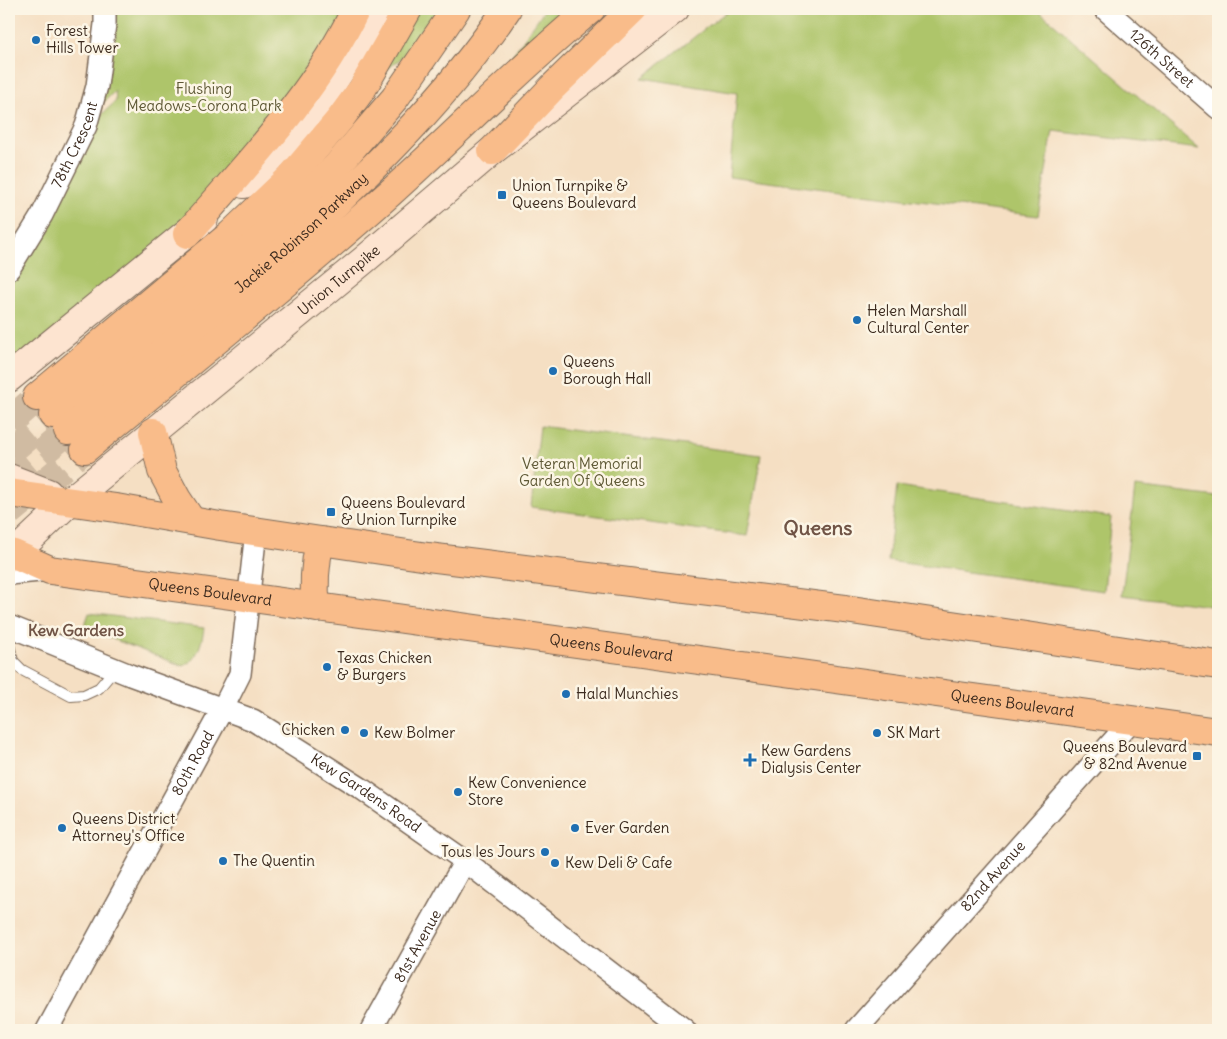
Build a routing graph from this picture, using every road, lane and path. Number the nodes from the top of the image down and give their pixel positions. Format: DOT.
graph roads {
  1 [pos="105,9"];
  2 [pos="356,9"];
  3 [pos="376,9"];
  4 [pos="408,9"];
  5 [pos="456,9"];
  6 [pos="507,9"];
  7 [pos="516,9"];
  8 [pos="591,9"];
  9 [pos="633,9"];
  10 [pos="675,9"];
  11 [pos="1105,9"];
  12 [pos="482,45"];
  13 [pos="1218,108"];
  14 [pos="492,151"];
  15 [pos="187,234"];
  16 [pos="9,269"];
  17 [pos="9,378"];
  18 [pos="61,423"];
  19 [pos="153,432"];
  20 [pos="9,478"];
  21 [pos="9,494"];
  22 [pos="70,501"];
  23 [pos="192,520"];
  24 [pos="256,531"];
  25 [pos="320,541"];
  26 [pos="10,559"];
  27 [pos="248,599"];
  28 [pos="316,608"];
  29 [pos="9,626"];
  30 [pos="9,645"];
  31 [pos="1218,665"];
  32 [pos="115,669"];
  33 [pos="223,708"];
  34 [pos="1131,721"];
  35 [pos="1218,732"];
  36 [pos="465,862"];
  37 [pos="47,1030"];
  38 [pos="371,1030"];
  39 [pos="685,1030"];
  40 [pos="856,1030"];
  1 -- 16 [label="street, 78th Crescent"];
  2 -- 15 [label="main road"];
  3 -- 15 [label="main road"];
  4 -- 18 [label="main road"];
  5 -- 18 [label="main road, Jackie Robinson Parkway"];
  6 -- 12 [label="main road, Jackie Robinson Parkway"];
  7 -- 12 [label="main road"];
  8 -- 18 [label="main road"];
  9 -- 14 [label="main road"];
  10 -- 14 [label="main road, Union Turnpike"];
  11 -- 13 [label="street, 126th Street"];
  12 -- 18 [label="main road, Jackie Robinson Parkway"];
  14 -- 19 [label="main road, Union Turnpike"];
  15 -- 17 [label="main road"];
  19 -- 22 [label="main road, Union Turnpike"];
  19 -- 23 [label="main road"];
  20 -- 22 [label="main road"];
  21 -- 22 [label="main road"];
  22 -- 23 [label="main road"];
  22 -- 26 [label="main road, Union Turnpike"];
  23 -- 24 [label="main road"];
  24 -- 25 [label="main road"];
  24 -- 27 [label="street, 80th Road"];
  25 -- 28 [label="main road"];
  25 -- 31 [label="main road"];
  26 -- 27 [label="main road, Queens Boulevard"];
  27 -- 28 [label="main road, Queens Boulevard"];
  27 -- 33 [label="street, 80th Road"];
  28 -- 34 [label="main road, Queens Boulevard"];
  29 -- 32 [label="street, Kew Gardens Road"];
  30 -- 32 [label="lane"];
  32 -- 33 [label="street, Kew Gardens Road"];
  33 -- 36 [label="street, Kew Gardens Road"];
  33 -- 37 [label="street, 80th Road"];
  34 -- 35 [label="main road, Queens Boulevard"];
  34 -- 40 [label="street, 82nd Avenue"];
  36 -- 38 [label="street, 81st Avenue"];
  36 -- 39 [label="street, Kew Gardens Road"];
}
